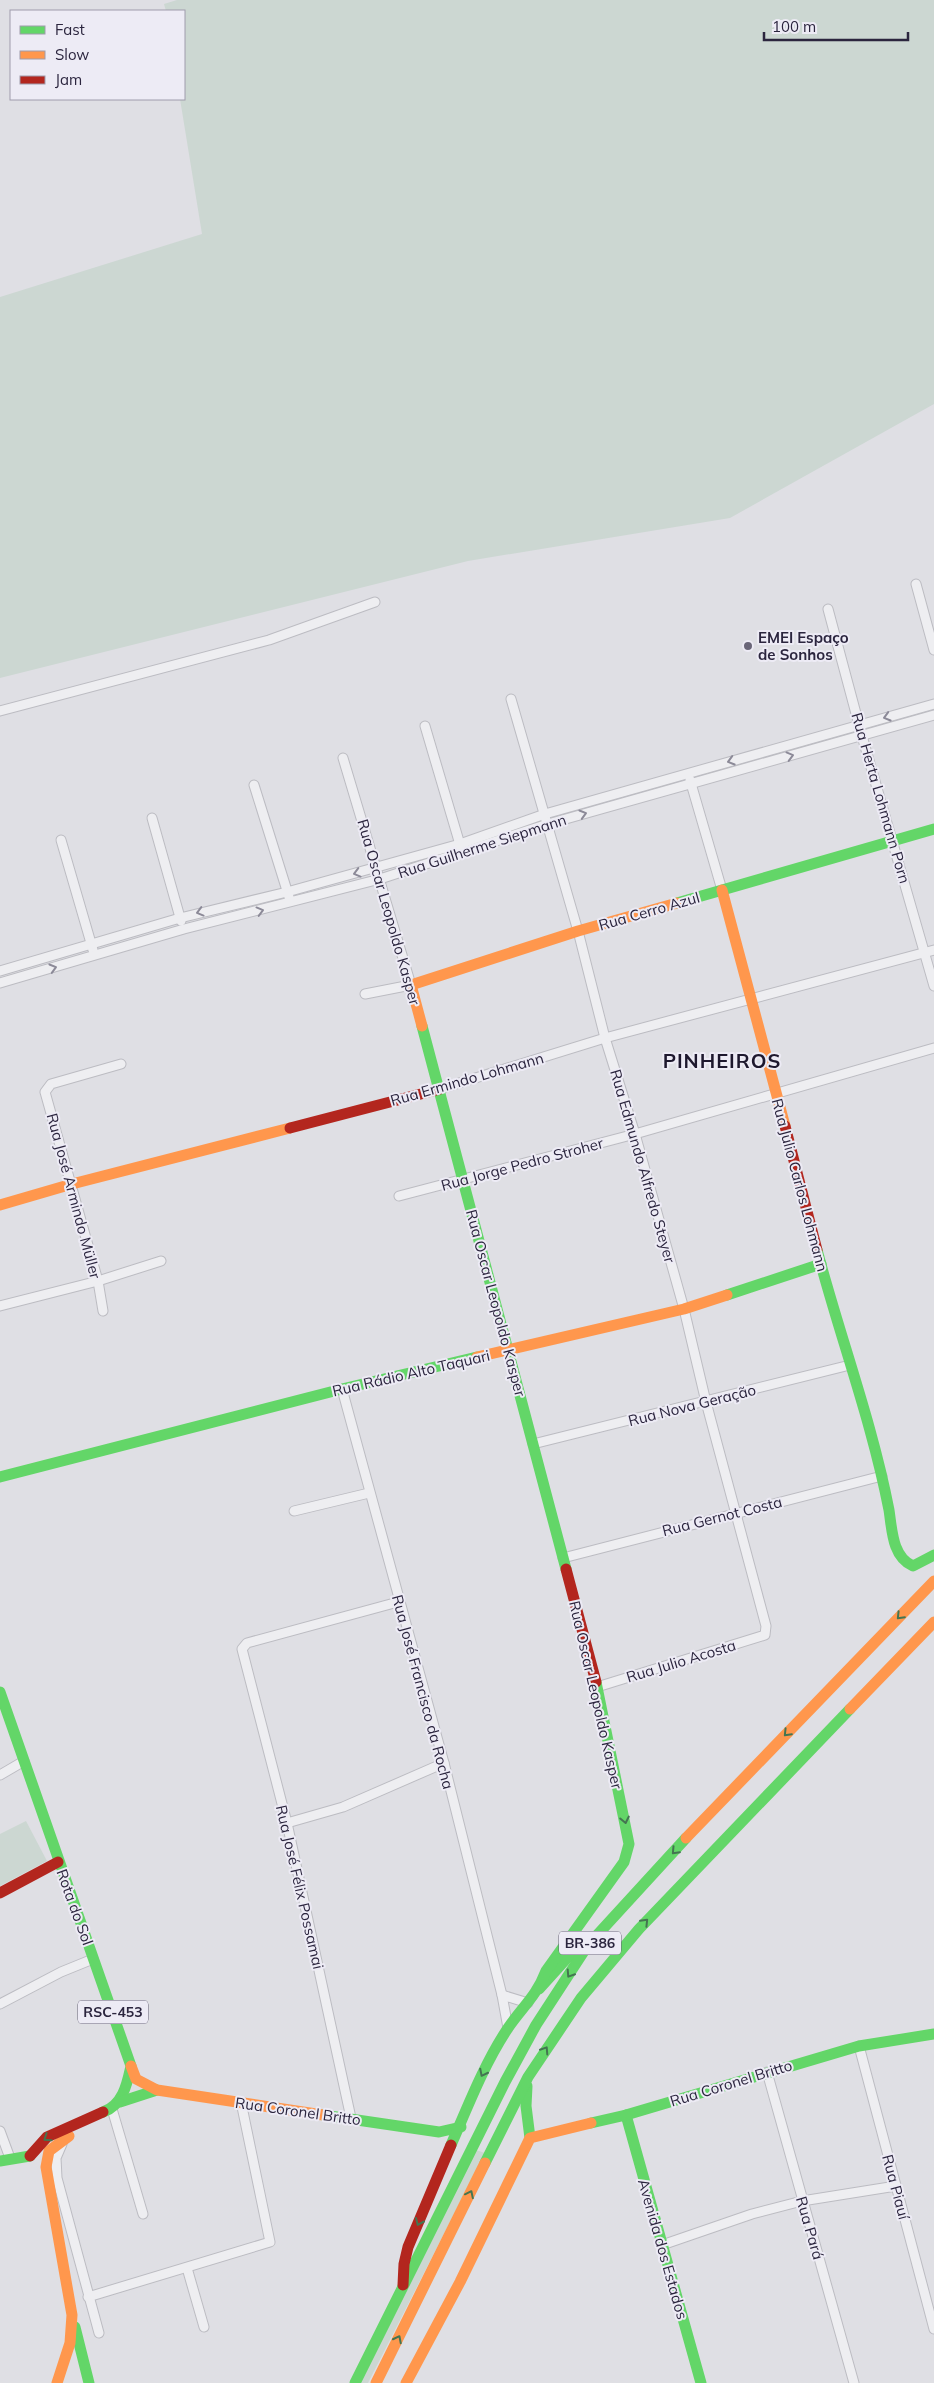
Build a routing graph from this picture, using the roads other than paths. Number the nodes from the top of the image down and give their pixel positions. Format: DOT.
graph roads {
  1 [pos="916,584"];
  2 [pos="375,602"];
  3 [pos="828,609"];
  4 [pos="934,650"];
  5 [pos="512,699"];
  6 [pos="934,704"];
  7 [pos="0,711"];
  8 [pos="934,715"];
  9 [pos="859,725"];
  10 [pos="425,726"];
  11 [pos="862,736"];
  12 [pos="343,758"];
  13 [pos="688,774"];
  14 [pos="691,783"];
  15 [pos="254,785"];
  16 [pos="545,814"];
  17 [pos="152,818"];
  18 [pos="548,824"];
  19 [pos="934,829"];
  20 [pos="61,840"];
  21 [pos="894,840"];
  22 [pos="461,848"];
  23 [pos="376,868"];
  24 [pos="380,879"];
  25 [pos="722,890"];
  26 [pos="287,892"];
  27 [pos="235,903"];
  28 [pos="291,903"];
  29 [pos="239,917"];
  30 [pos="180,918"];
  31 [pos="184,930"];
  32 [pos="578,931"];
  33 [pos="91,945"];
  34 [pos="929,951"];
  35 [pos="94,956"];
  36 [pos="1,967"];
  37 [pos="3,983"];
  38 [pos="411,985"];
  39 [pos="934,986"];
  40 [pos="365,994"];
  41 [pos="751,998"];
  42 [pos="605,1038"];
  43 [pos="934,1048"];
  44 [pos="121,1064"];
  45 [pos="440,1089"];
  46 [pos="775,1093"];
  47 [pos="636,1134"];
  48 [pos="464,1179"];
  49 [pos="72,1184"];
  50 [pos="399,1196"];
  51 [pos="0,1205"];
  52 [pos="161,1261"];
  53 [pos="821,1264"];
  54 [pos="98,1281"];
  55 [pos="0,1306"];
  56 [pos="684,1309"];
  57 [pos="102,1311"];
  58 [pos="508,1350"];
  59 [pos="850,1365"];
  60 [pos="342,1389"];
  61 [pos="706,1402"];
  62 [pos="533,1444"];
  63 [pos="882,1476"];
  64 [pos="0,1478"];
  65 [pos="369,1493"];
  66 [pos="294,1511"];
  67 [pos="736,1513"];
  68 [pos="934,1555"];
  69 [pos="563,1558"];
  70 [pos="934,1582"];
  71 [pos="398,1602"];
  72 [pos="934,1622"];
  73 [pos="765,1635"];
  74 [pos="597,1687"];
  75 [pos="0,1692"];
  76 [pos="24,1761"];
  77 [pos="444,1763"];
  78 [pos="0,1775"];
  79 [pos="287,1824"];
  80 [pos="58,1862"];
  81 [pos="0,1893"];
  82 [pos="588,1945"];
  83 [pos="93,1959"];
  84 [pos="539,1989"];
  85 [pos="502,1994"];
  86 [pos="528,2003"];
  87 [pos="0,2004"];
  88 [pos="508,2028"];
  89 [pos="934,2034"];
  90 [pos="859,2046"];
  91 [pos="131,2066"];
  92 [pos="767,2072"];
  93 [pos="528,2078"];
  94 [pos="157,2090"];
  95 [pos="241,2102"];
  96 [pos="111,2108"];
  97 [pos="626,2115"];
  98 [pos="351,2118"];
  99 [pos="460,2127"];
  100 [pos="0,2131"];
  101 [pos="439,2132"];
  102 [pos="66,2138"];
  103 [pos="530,2138"];
  104 [pos="454,2143"];
  105 [pos="49,2151"];
  106 [pos="30,2156"];
  107 [pos="5,2159"];
  108 [pos="896,2186"];
  109 [pos="802,2201"];
  110 [pos="53,2209"];
  111 [pos="144,2214"];
  112 [pos="662,2245"];
  113 [pos="59,2251"];
  114 [pos="187,2268"];
  115 [pos="403,2285"];
  116 [pos="88,2297"];
  117 [pos="72,2316"];
  118 [pos="204,2327"];
  119 [pos="934,2329"];
  120 [pos="99,2333"];
  121 [pos="57,2383"];
  122 [pos="89,2383"];
  123 [pos="355,2383"];
  124 [pos="376,2383"];
  125 [pos="406,2383"];
  126 [pos="701,2383"];
  127 [pos="854,2383"];
  1 -- 4 [label="street"];
  2 -- 7 [label="street"];
  3 -- 9 [label="street, Rua Herta Lohmann Porn"];
  5 -- 16 [label="street, Rua Edmundo Alfredo Steyer"];
  6 -- 9 [label="street, Rua Guilherme Siepmann, one-way"];
  8 -- 11 [label="street, Rua Guilherme Siepmann"];
  9 -- 11 [label="street, Rua Herta Lohmann Porn"];
  9 -- 13 [label="street, Rua Guilherme Siepmann, one-way"];
  10 -- 22 [label="street"];
  14 -- 11 [label="street, Rua Guilherme Siepmann, one-way"];
  11 -- 21 [label="street, Rua Herta Lohmann Porn"];
  12 -- 23 [label="street, Rua Oscar Leopoldo Kasper"];
  13 -- 14 [label="street, Rua Julio Carlos Lohmann"];
  13 -- 16 [label="street, Rua Guilherme Siepmann"];
  18 -- 14 [label="street, Rua Guilherme Siepmann, one-way"];
  14 -- 25 [label="street, Rua Julio Carlos Lohmann"];
  15 -- 26 [label="street"];
  16 -- 18 [label="street, Rua Edmundo Alfredo Steyer"];
  16 -- 22 [label="street, Rua Guilherme Siepmann"];
  17 -- 30 [label="street"];
  18 -- 22 [label="street, Rua Guilherme Siepmann"];
  18 -- 32 [label="street, Rua Edmundo Alfredo Steyer"];
  19 -- 21 [label="main road, Rua Cerro Azul"];
  20 -- 33 [label="street"];
  21 -- 25 [label="main road, Rua Cerro Azul"];
  21 -- 34 [label="street, Rua Herta Lohmann Porn"];
  22 -- 23 [label="street, Rua Guilherme Siepmann"];
  22 -- 24 [label="street, Rua Guilherme Siepmann"];
  23 -- 24 [label="street, Rua Oscar Leopoldo Kasper"];
  23 -- 26 [label="street, Rua Guilherme Siepmann, one-way"];
  24 -- 28 [label="street, Rua Guilherme Siepmann"];
  24 -- 38 [label="street, Rua Oscar Leopoldo Kasper"];
  25 -- 32 [label="main road, Rua Cerro Azul"];
  25 -- 41 [label="main road, Rua Julio Carlos Lohmann"];
  26 -- 27 [label="street, Rua Guilherme Siepmann"];
  26 -- 28 [label="street"];
  27 -- 29 [label="street"];
  27 -- 30 [label="street, Rua Guilherme Siepmann, one-way"];
  29 -- 28 [label="street, Rua Guilherme Siepmann, one-way"];
  29 -- 31 [label="street, Rua Guilherme Siepmann"];
  30 -- 31 [label="street"];
  30 -- 33 [label="street, Rua Guilherme Siepmann"];
  31 -- 35 [label="street, Rua Guilherme Siepmann"];
  32 -- 38 [label="main road, Rua Cerro Azul"];
  32 -- 42 [label="street, Rua Edmundo Alfredo Steyer"];
  33 -- 35 [label="street"];
  33 -- 36 [label="street, Rua Guilherme Siepmann"];
  34 -- 39 [label="street, Rua Herta Lohmann Porn"];
  34 -- 41 [label="street, Rua Ermindo Lohmann"];
  37 -- 35 [label="street, Rua Guilherme Siepmann, one-way"];
  36 -- 37 [label="street"];
  38 -- 40 [label="street, Rua Cerro Azul"];
  38 -- 45 [label="main road, Rua Oscar Leopoldo Kasper"];
  41 -- 42 [label="street, Rua Ermindo Lohmann"];
  41 -- 46 [label="main road, Rua Julio Carlos Lohmann"];
  42 -- 45 [label="street, Rua Ermindo Lohmann"];
  42 -- 47 [label="street, Rua Edmundo Alfredo Steyer"];
  43 -- 46 [label="street, Rua Jorge Pedro Stroher"];
  44 -- 49 [label="street, Rua José Armindo Müller"];
  45 -- 48 [label="main road, Rua Oscar Leopoldo Kasper"];
  45 -- 49 [label="main road, Rua Ermindo Lohmann"];
  46 -- 47 [label="street, Rua Jorge Pedro Stroher"];
  46 -- 53 [label="main road, Rua Julio Carlos Lohmann"];
  47 -- 48 [label="street, Rua Jorge Pedro Stroher"];
  47 -- 56 [label="street, Rua Edmundo Alfredo Steyer"];
  48 -- 50 [label="street, Rua Jorge Pedro Stroher"];
  48 -- 58 [label="main road, Rua Oscar Leopoldo Kasper"];
  49 -- 51 [label="main road, Rua Ermindo Lohmann"];
  49 -- 54 [label="street, Rua José Armindo Müller"];
  52 -- 54 [label="street"];
  53 -- 56 [label="main road, Rua Rádio Alto Taquari"];
  53 -- 59 [label="main road, Rua Julio Carlos Lohmann"];
  54 -- 55 [label="street"];
  54 -- 57 [label="street, Rua José Armindo Müller"];
  56 -- 58 [label="main road, Rua Rádio Alto Taquari"];
  56 -- 61 [label="street, Rua Edmundo Alfredo Steyer"];
  58 -- 60 [label="main road, Rua Rádio Alto Taquari"];
  58 -- 62 [label="main road, Rua Oscar Leopoldo Kasper"];
  59 -- 61 [label="street, Rua Nova Geração"];
  59 -- 63 [label="main road, Rua Julio Carlos Lohmann"];
  60 -- 64 [label="main road, Rua Rádio Alto Taquari"];
  60 -- 65 [label="street, Rua José Francisco da Rocha"];
  61 -- 62 [label="street, Rua Nova Geração"];
  61 -- 67 [label="street, Rua Edmundo Alfredo Steyer"];
  62 -- 69 [label="main road, Rua Oscar Leopoldo Kasper"];
  63 -- 67 [label="street, Rua Gernot Costa"];
  63 -- 68 [label="main road, Rua Julio Carlos Lohmann"];
  65 -- 66 [label="street"];
  65 -- 71 [label="street, Rua José Francisco da Rocha"];
  67 -- 69 [label="street, Rua Gernot Costa"];
  67 -- 73 [label="street, Rua Edmundo Alfredo Steyer"];
  69 -- 74 [label="main road, Rua Oscar Leopoldo Kasper"];
  70 -- 82 [label="main road, BR-386, one-way"];
  71 -- 77 [label="street, Rua José Francisco da Rocha"];
  71 -- 79 [label="street, Rua José Félix Possamai"];
  93 -- 72 [label="main road, BR-386, one-way"];
  73 -- 74 [label="street, Rua Julio Acosta"];
  74 -- 84 [label="main road, Rua Oscar Leopoldo Kasper, one-way"];
  75 -- 76 [label="main road, Rota do Sol / RSC-453"];
  76 -- 78 [label="street"];
  76 -- 80 [label="main road, Rota do Sol / RSC-453"];
  77 -- 79 [label="street"];
  77 -- 85 [label="street, Rua José Francisco da Rocha"];
  79 -- 98 [label="street, Rua José Félix Possamai"];
  80 -- 81 [label="main road"];
  80 -- 83 [label="main road, Rota do Sol / RSC-453"];
  82 -- 84 [label="main road"];
  82 -- 115 [label="main road, BR-386, one-way"];
  83 -- 87 [label="street"];
  83 -- 91 [label="main road, Rota do Sol / RSC-453"];
  84 -- 86 [label="main road"];
  85 -- 86 [label="street"];
  85 -- 88 [label="street, Rua José Francisco da Rocha"];
  86 -- 88 [label="main road"];
  88 -- 99 [label="main road, one-way"];
  89 -- 90 [label="main road, Rua Coronel Britto"];
  90 -- 92 [label="main road, Rua Coronel Britto"];
  90 -- 108 [label="street, Rua Piauí"];
  91 -- 94 [label="main road"];
  91 -- 96 [label="main road"];
  92 -- 97 [label="main road, Rua Coronel Britto"];
  92 -- 109 [label="street, Rua Pará"];
  93 -- 103 [label="main road"];
  124 -- 93 [label="main road, BR-386, one-way"];
  94 -- 95 [label="main road, Rua Coronel Britto"];
  94 -- 96 [label="main road"];
  95 -- 98 [label="main road, Rua Coronel Britto"];
  95 -- 114 [label="street"];
  96 -- 102 [label="main road"];
  96 -- 106 [label="main road, one-way"];
  96 -- 111 [label="street"];
  97 -- 103 [label="main road, Rua Coronel Britto"];
  97 -- 112 [label="main road, Avenida dos Estados"];
  98 -- 101 [label="main road, Rua Coronel Britto"];
  99 -- 101 [label="main road, Rua Coronel Britto"];
  99 -- 104 [label="main road"];
  100 -- 107 [label="street"];
  101 -- 104 [label="main road, Rua Coronel Britto"];
  102 -- 105 [label="main road"];
  102 -- 116 [label="street"];
  103 -- 125 [label="main road"];
  104 -- 115 [label="main road, one-way"];
  105 -- 106 [label="main road"];
  105 -- 110 [label="main road"];
  106 -- 107 [label="main road"];
  106 -- 110 [label="main road"];
  106 -- 113 [label="main road"];
  108 -- 109 [label="street"];
  108 -- 119 [label="street, Rua Piauí"];
  109 -- 112 [label="street"];
  109 -- 127 [label="street, Rua Pará"];
  110 -- 113 [label="main road"];
  112 -- 126 [label="main road, Avenida dos Estados"];
  113 -- 117 [label="main road"];
  114 -- 116 [label="street"];
  114 -- 118 [label="street"];
  115 -- 123 [label="main road, BR-386"];
  116 -- 120 [label="street"];
  117 -- 121 [label="main road"];
  117 -- 122 [label="main road"];
}
